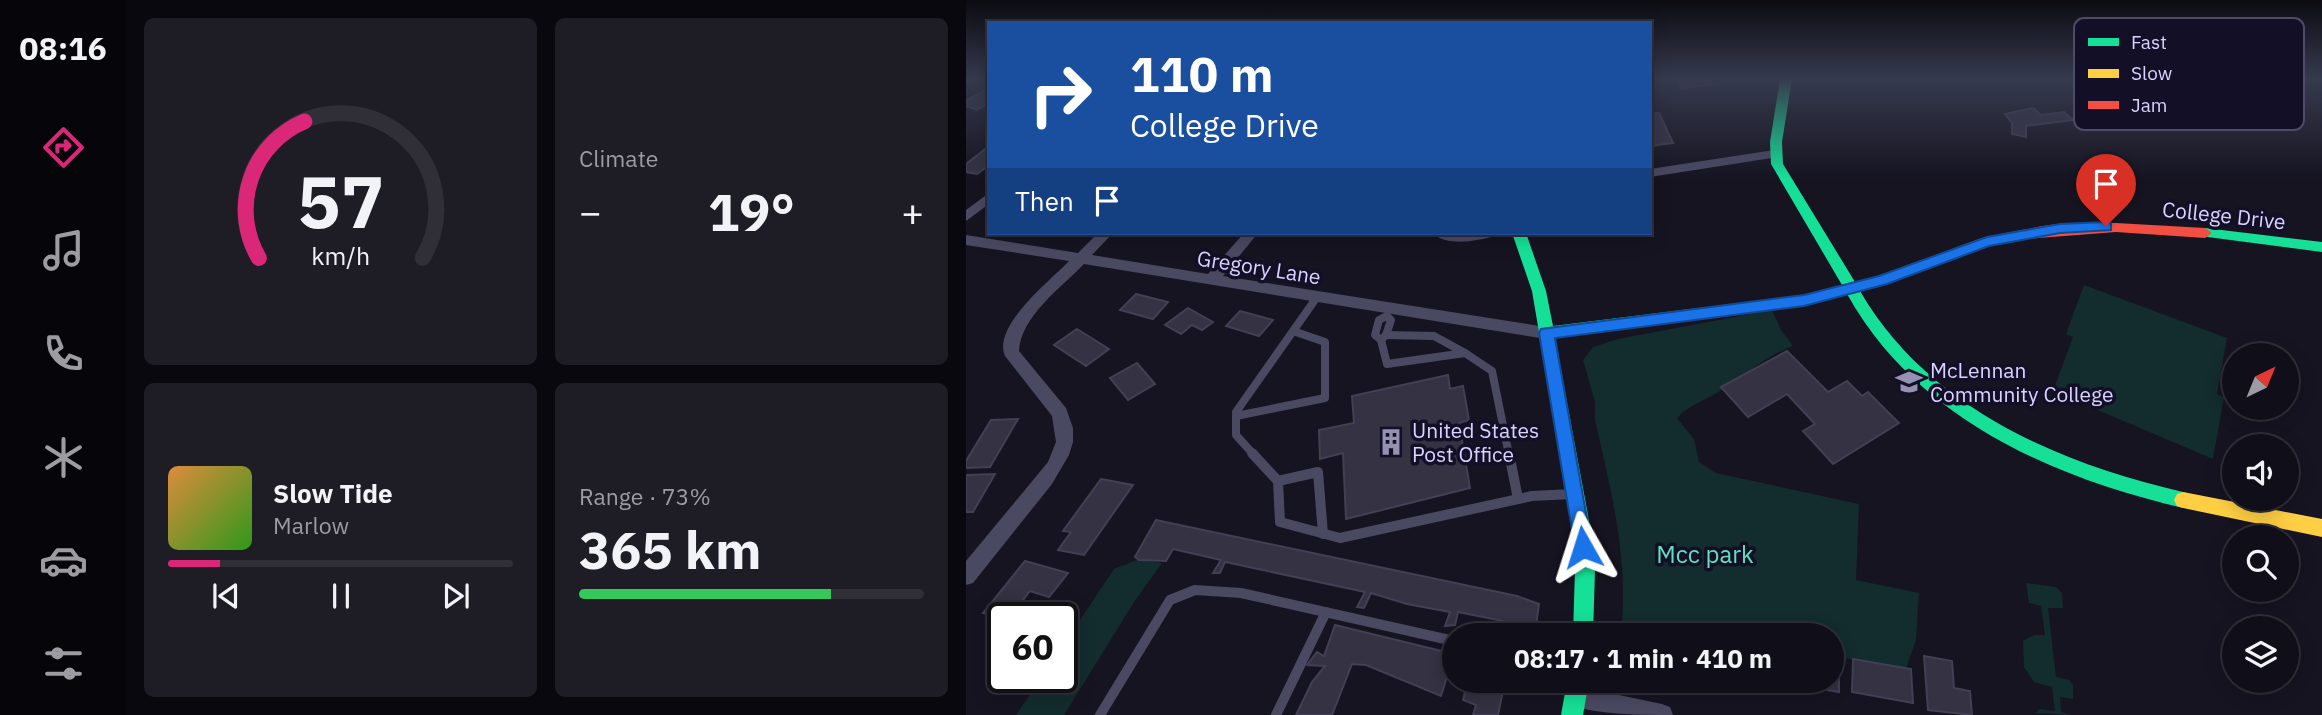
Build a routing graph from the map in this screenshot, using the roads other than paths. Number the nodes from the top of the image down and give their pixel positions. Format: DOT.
graph roads {
  1 [pos="1781,112"];
  2 [pos="1774,154"];
  3 [pos="1652,173"];
  4 [pos="987,199"];
  5 [pos="966,217"];
  6 [pos="1105,235"];
  7 [pos="1249,235"];
  8 [pos="1452,235"];
  9 [pos="1483,235"];
  10 [pos="1520,235"];
  11 [pos="966,240"];
  12 [pos="2322,247"];
  13 [pos="1080,260"];
  14 [pos="1211,280"];
  15 [pos="1853,289"];
  16 [pos="1317,297"];
  17 [pos="1388,312"];
  18 [pos="1293,331"];
  19 [pos="1546,333"];
  20 [pos="1384,337"];
  21 [pos="1465,353"];
  22 [pos="1236,416"];
  23 [pos="1278,481"];
  24 [pos="1575,493"];
  25 [pos="1518,499"];
  26 [pos="2322,528"];
  27 [pos="1323,534"];
  28 [pos="966,576"];
  29 [pos="1326,612"];
  30 [pos="1583,623"];
  31 [pos="1442,638"];
  32 [pos="1575,697"];
  33 [pos="1100,715"];
  34 [pos="1276,715"];
  35 [pos="1662,715"];
  1 -- 2 [label="street"];
  2 -- 3 [label="street"];
  2 -- 15 [label="street"];
  4 -- 5 [label="street"];
  6 -- 13 [label="street"];
  7 -- 14 [label="street"];
  8 -- 9 [label="street"];
  10 -- 19 [label="street"];
  11 -- 13 [label="street, Gregory Lane"];
  12 -- 15 [label="street, College Drive"];
  13 -- 14 [label="street, Gregory Lane"];
  13 -- 28 [label="street"];
  14 -- 16 [label="street, Gregory Lane"];
  15 -- 19 [label="street, College Drive"];
  15 -- 26 [label="street"];
  16 -- 17 [label="street, Gregory Lane"];
  16 -- 18 [label="lane"];
  17 -- 19 [label="street, Gregory Lane"];
  17 -- 20 [label="lane"];
  18 -- 22 [label="lane"];
  18 -- 22 [label="lane"];
  19 -- 24 [label="street"];
  20 -- 21 [label="lane"];
  20 -- 21 [label="lane"];
  21 -- 25 [label="lane"];
  22 -- 23 [label="lane"];
  23 -- 27 [label="lane"];
  23 -- 27 [label="lane"];
  24 -- 25 [label="lane"];
  24 -- 30 [label="street"];
  25 -- 27 [label="lane"];
  29 -- 31 [label="lane"];
  29 -- 33 [label="lane"];
  29 -- 34 [label="lane"];
  32 -- 35 [label="street"];
}
